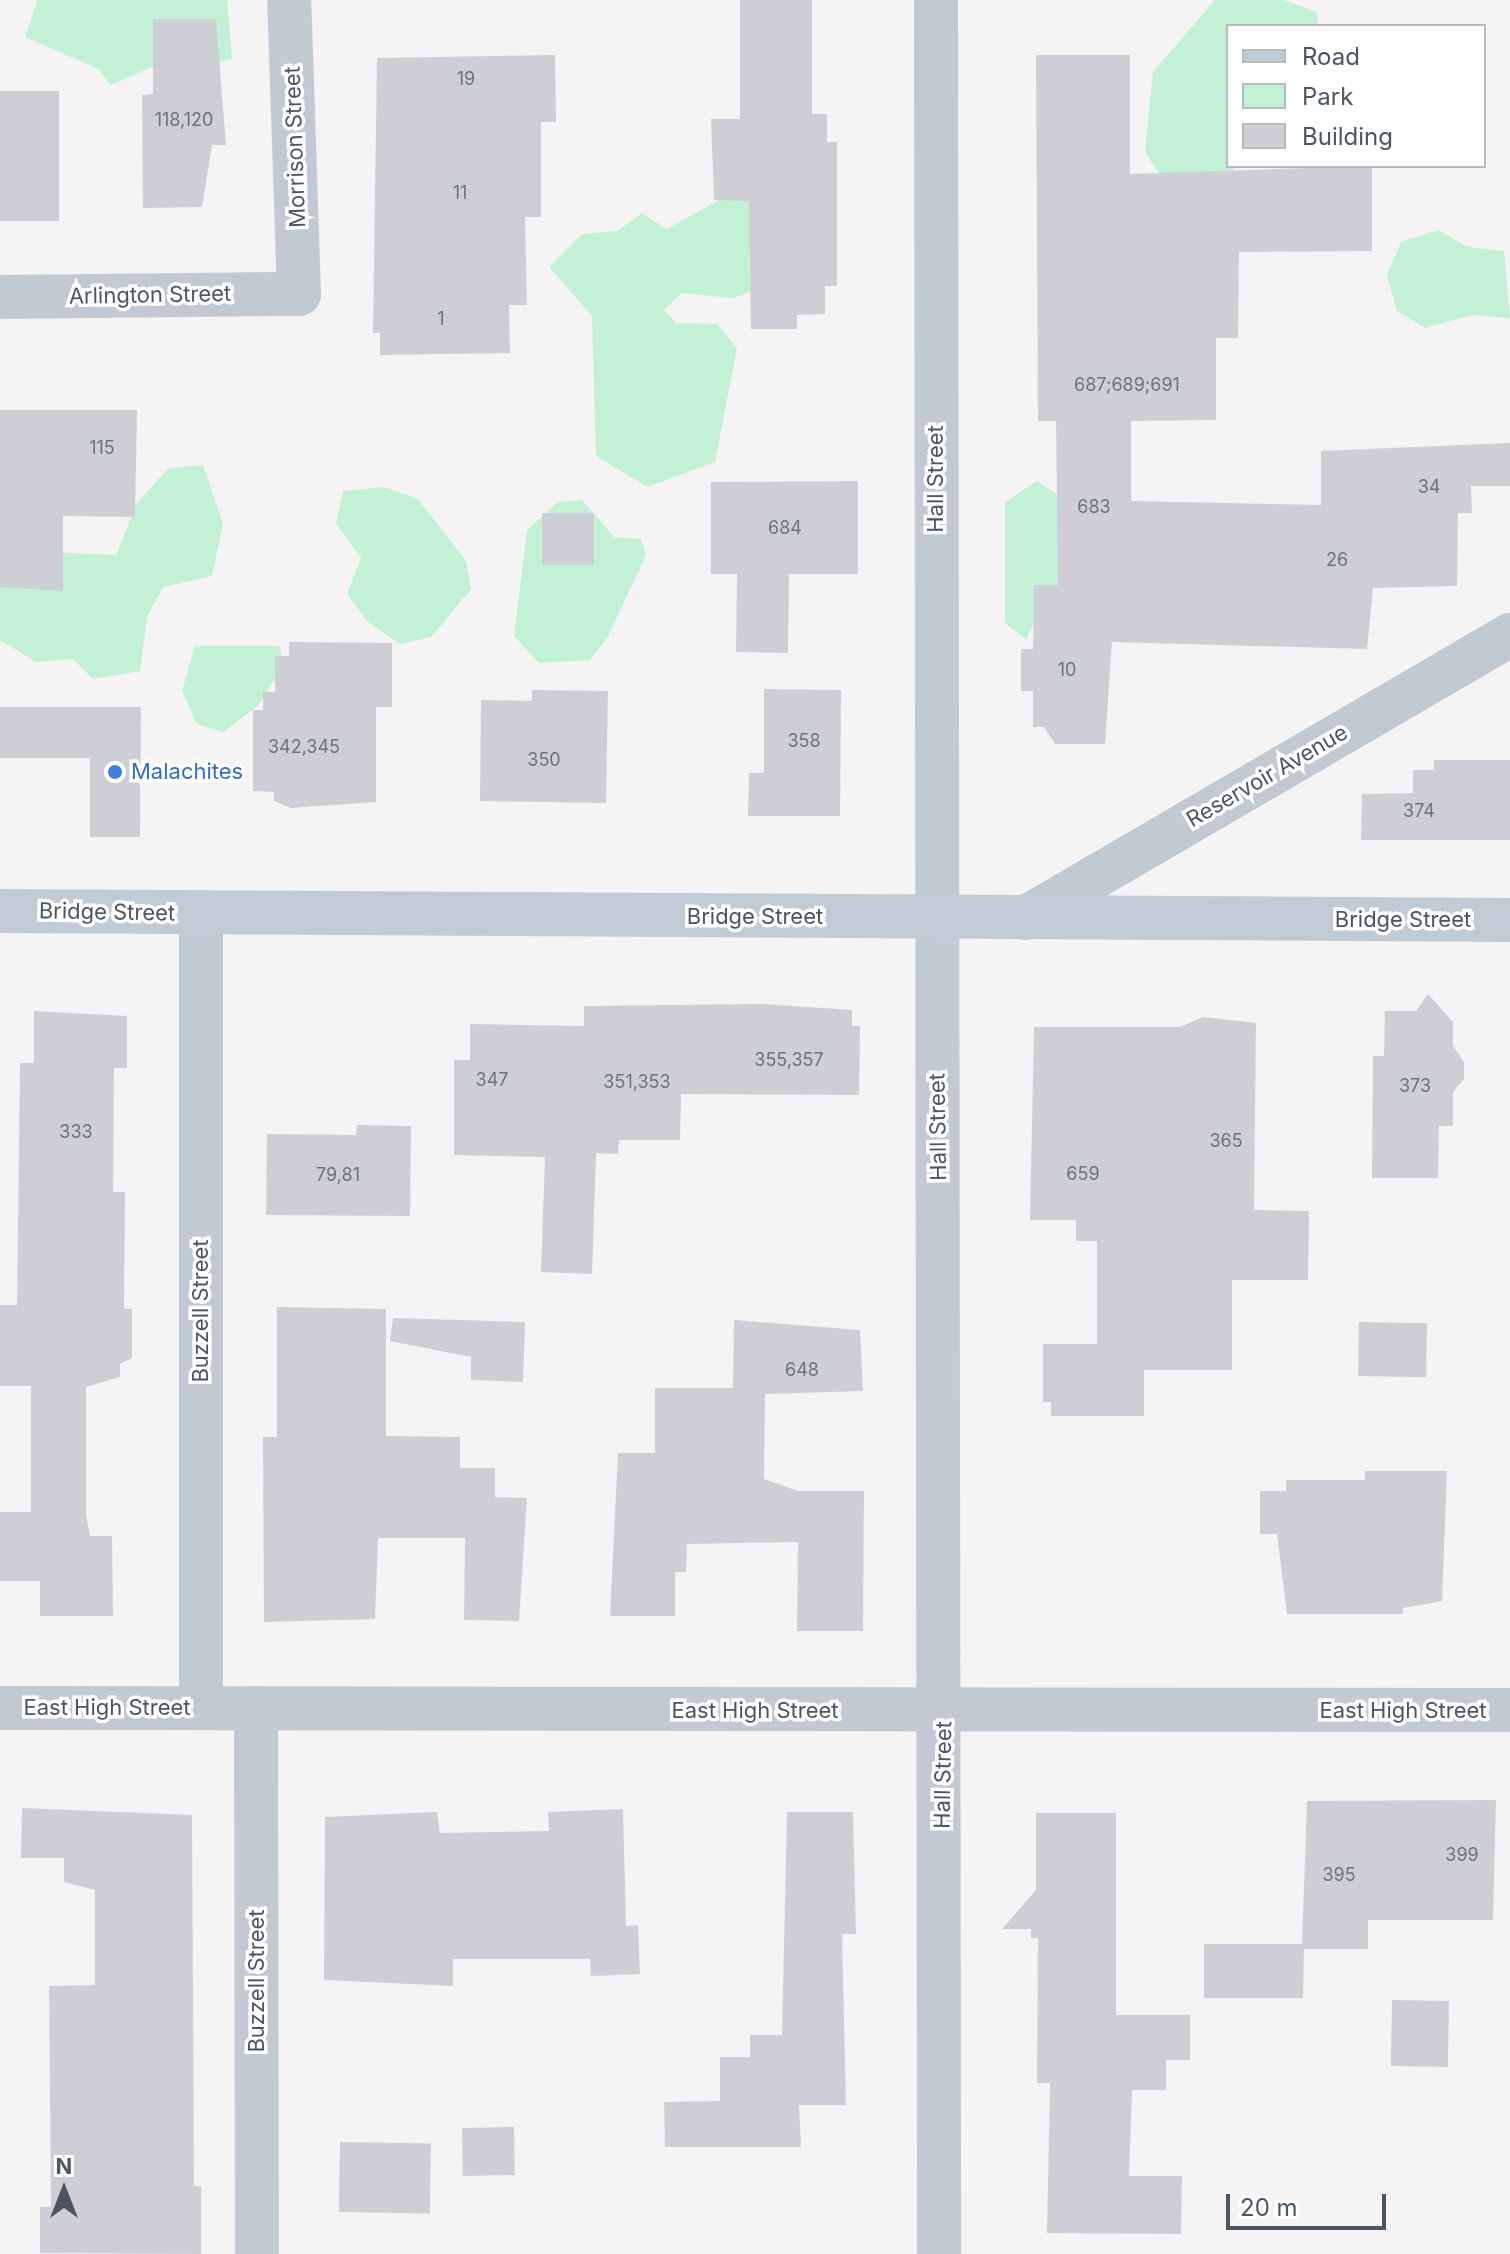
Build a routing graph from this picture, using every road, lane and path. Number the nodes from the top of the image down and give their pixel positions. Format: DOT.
graph roads {
  1 [pos="289,0"];
  2 [pos="936,0"];
  3 [pos="299,294"];
  4 [pos="0,297"];
  5 [pos="1510,635"];
  6 [pos="0,911"];
  7 [pos="201,913"];
  8 [pos="935,917"];
  9 [pos="1025,918"];
  10 [pos="1510,920"];
  11 [pos="0,1708"];
  12 [pos="201,1708"];
  13 [pos="256,1708"];
  14 [pos="1510,1710"];
  15 [pos="944,1713"];
  16 [pos="257,2254"];
  17 [pos="939,2254"];
  1 -- 3 [label="street, Morrison Street"];
  2 -- 8 [label="street, Hall Street"];
  3 -- 4 [label="street, Arlington Street"];
  5 -- 9 [label="street, Reservoir Avenue"];
  6 -- 7 [label="main road, Bridge Street"];
  7 -- 8 [label="main road, Bridge Street"];
  7 -- 12 [label="street, Buzzell Street"];
  8 -- 9 [label="main road, Bridge Street"];
  8 -- 15 [label="street, Hall Street"];
  9 -- 10 [label="main road, Bridge Street"];
  11 -- 12 [label="street, East High Street"];
  12 -- 13 [label="street, East High Street"];
  13 -- 15 [label="street, East High Street"];
  13 -- 16 [label="street, Buzzell Street"];
  14 -- 15 [label="street, East High Street"];
  15 -- 17 [label="street, Hall Street"];
}
